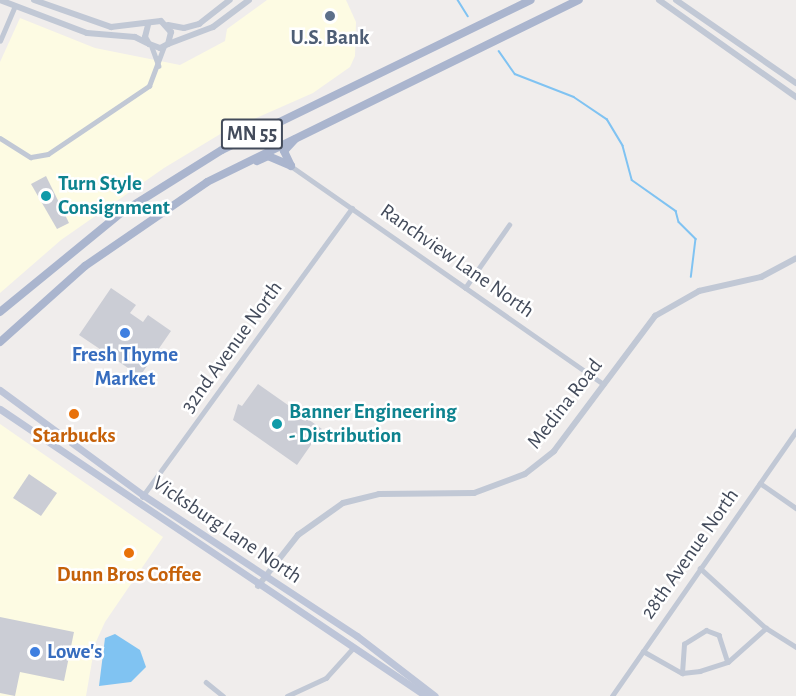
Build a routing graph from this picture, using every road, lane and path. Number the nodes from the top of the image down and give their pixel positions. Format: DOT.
graph roads {
  1 [pos="0,0"];
  2 [pos="34,0"];
  3 [pos="230,0"];
  4 [pos="249,0"];
  5 [pos="529,0"];
  6 [pos="579,0"];
  7 [pos="659,0"];
  8 [pos="676,0"];
  9 [pos="15,6"];
  10 [pos="167,24"];
  11 [pos="148,25"];
  12 [pos="0,41"];
  13 [pos="150,45"];
  14 [pos="166,45"];
  15 [pos="159,66"];
  16 [pos="796,83"];
  17 [pos="796,97"];
  18 [pos="304,132"];
  19 [pos="0,138"];
  20 [pos="291,166"];
  21 [pos="190,193"];
  22 [pos="352,208"];
  23 [pos="509,225"];
  24 [pos="796,258"];
  25 [pos="465,288"];
  26 [pos="0,312"];
  27 [pos="0,342"];
  28 [pos="603,384"];
  29 [pos="0,390"];
  30 [pos="0,408"];
  31 [pos="796,430"];
  32 [pos="760,483"];
  33 [pos="143,495"];
  34 [pos="137,505"];
  35 [pos="796,508"];
  36 [pos="700,568"];
  37 [pos="265,576"];
  38 [pos="258,585"];
  39 [pos="766,628"];
  40 [pos="796,647"];
  41 [pos="353,648"];
  42 [pos="643,651"];
  43 [pos="728,662"];
  44 [pos="682,673"];
  45 [pos="206,682"];
  46 [pos="223,696"];
  47 [pos="287,696"];
  48 [pos="426,696"];
  49 [pos="435,696"];
  50 [pos="612,696"];
  1 -- 9 [label="street"];
  2 -- 11 [label="street"];
  3 -- 10 [label="street"];
  4 -- 14 [label="street"];
  5 -- 26 [label="main road, MN 55"];
  6 -- 18 [label="main road, MN 55"];
  7 -- 17 [label="street"];
  8 -- 16 [label="street"];
  9 -- 12 [label="street"];
  9 -- 13 [label="street"];
  10 -- 11 [label="street"];
  10 -- 14 [label="street"];
  11 -- 13 [label="street"];
  13 -- 14 [label="street"];
  13 -- 15 [label="street"];
  14 -- 15 [label="street"];
  15 -- 19 [label="street"];
  18 -- 20 [label="main road"];
  18 -- 21 [label="main road, MN 55"];
  20 -- 21 [label="main road"];
  20 -- 22 [label="street, Ranchview Lane North"];
  21 -- 27 [label="main road, MN 55"];
  22 -- 25 [label="street, Ranchview Lane North"];
  22 -- 33 [label="street, 32nd Avenue North"];
  23 -- 25 [label="street"];
  24 -- 28 [label="street, Medina Road"];
  25 -- 28 [label="street, Ranchview Lane North"];
  28 -- 37 [label="street, Medina Road"];
  29 -- 33 [label="main road, Vicksburg Lane North"];
  30 -- 34 [label="main road, Vicksburg Lane North"];
  31 -- 32 [label="street, 28th Avenue North"];
  32 -- 35 [label="street"];
  32 -- 36 [label="street, 28th Avenue North"];
  33 -- 34 [label="street, 32nd Avenue North"];
  33 -- 37 [label="main road, Vicksburg Lane North"];
  34 -- 38 [label="main road, Vicksburg Lane North"];
  36 -- 39 [label="street"];
  36 -- 42 [label="street, 28th Avenue North"];
  37 -- 38 [label="street, Medina Road"];
  37 -- 49 [label="main road, Vicksburg Lane North"];
  38 -- 41 [label="main road, Vicksburg Lane North"];
  39 -- 40 [label="street"];
  39 -- 43 [label="street"];
  41 -- 47 [label="street"];
  41 -- 48 [label="main road, Vicksburg Lane North"];
  42 -- 44 [label="street"];
  42 -- 50 [label="street, 28th Avenue North"];
  43 -- 44 [label="street"];
  43 -- 44 [label="street"];
  45 -- 46 [label="street"];
}
